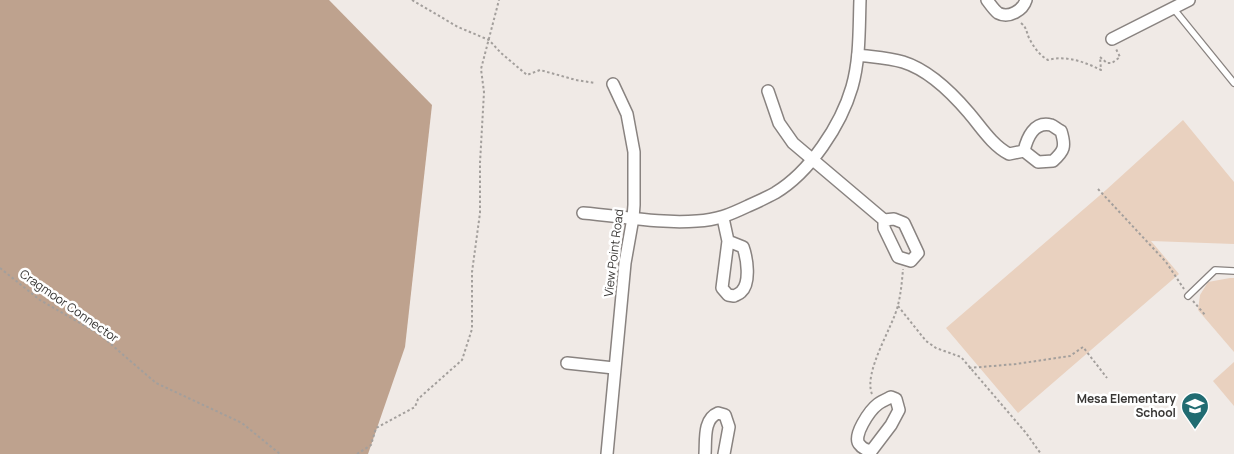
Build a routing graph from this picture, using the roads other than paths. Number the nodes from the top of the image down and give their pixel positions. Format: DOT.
graph roads {
  1 [pos="860,0"];
  2 [pos="987,0"];
  3 [pos="1026,0"];
  4 [pos="1189,0"];
  5 [pos="1173,8"];
  6 [pos="1112,39"];
  7 [pos="858,55"];
  8 [pos="1234,83"];
  9 [pos="613,84"];
  10 [pos="768,91"];
  11 [pos="1024,151"];
  12 [pos="812,160"];
  13 [pos="583,213"];
  14 [pos="633,218"];
  15 [pos="724,218"];
  16 [pos="884,220"];
  17 [pos="728,241"];
  18 [pos="1234,271"];
  19 [pos="1188,296"];
  20 [pos="567,363"];
  21 [pos="614,368"];
  22 [pos="870,453"];
  23 [pos="607,454"];
  24 [pos="705,454"];
  25 [pos="724,454"];
  1 -- 7 [label="street"];
  2 -- 3 [label="street"];
  4 -- 5 [label="street"];
  5 -- 6 [label="street"];
  5 -- 8 [label="lane"];
  7 -- 11 [label="street"];
  7 -- 12 [label="street"];
  9 -- 14 [label="street, View Point Road"];
  10 -- 12 [label="street"];
  12 -- 15 [label="street"];
  12 -- 16 [label="street"];
  13 -- 14 [label="street"];
  14 -- 15 [label="street"];
  14 -- 21 [label="street, View Point Road"];
  15 -- 17 [label="street"];
  16 -- 16 [label="street"];
  18 -- 19 [label="lane"];
  20 -- 21 [label="street"];
  21 -- 23 [label="street, View Point Road"];
  22 -- 22 [label="street"];
  24 -- 25 [label="street"];
}
